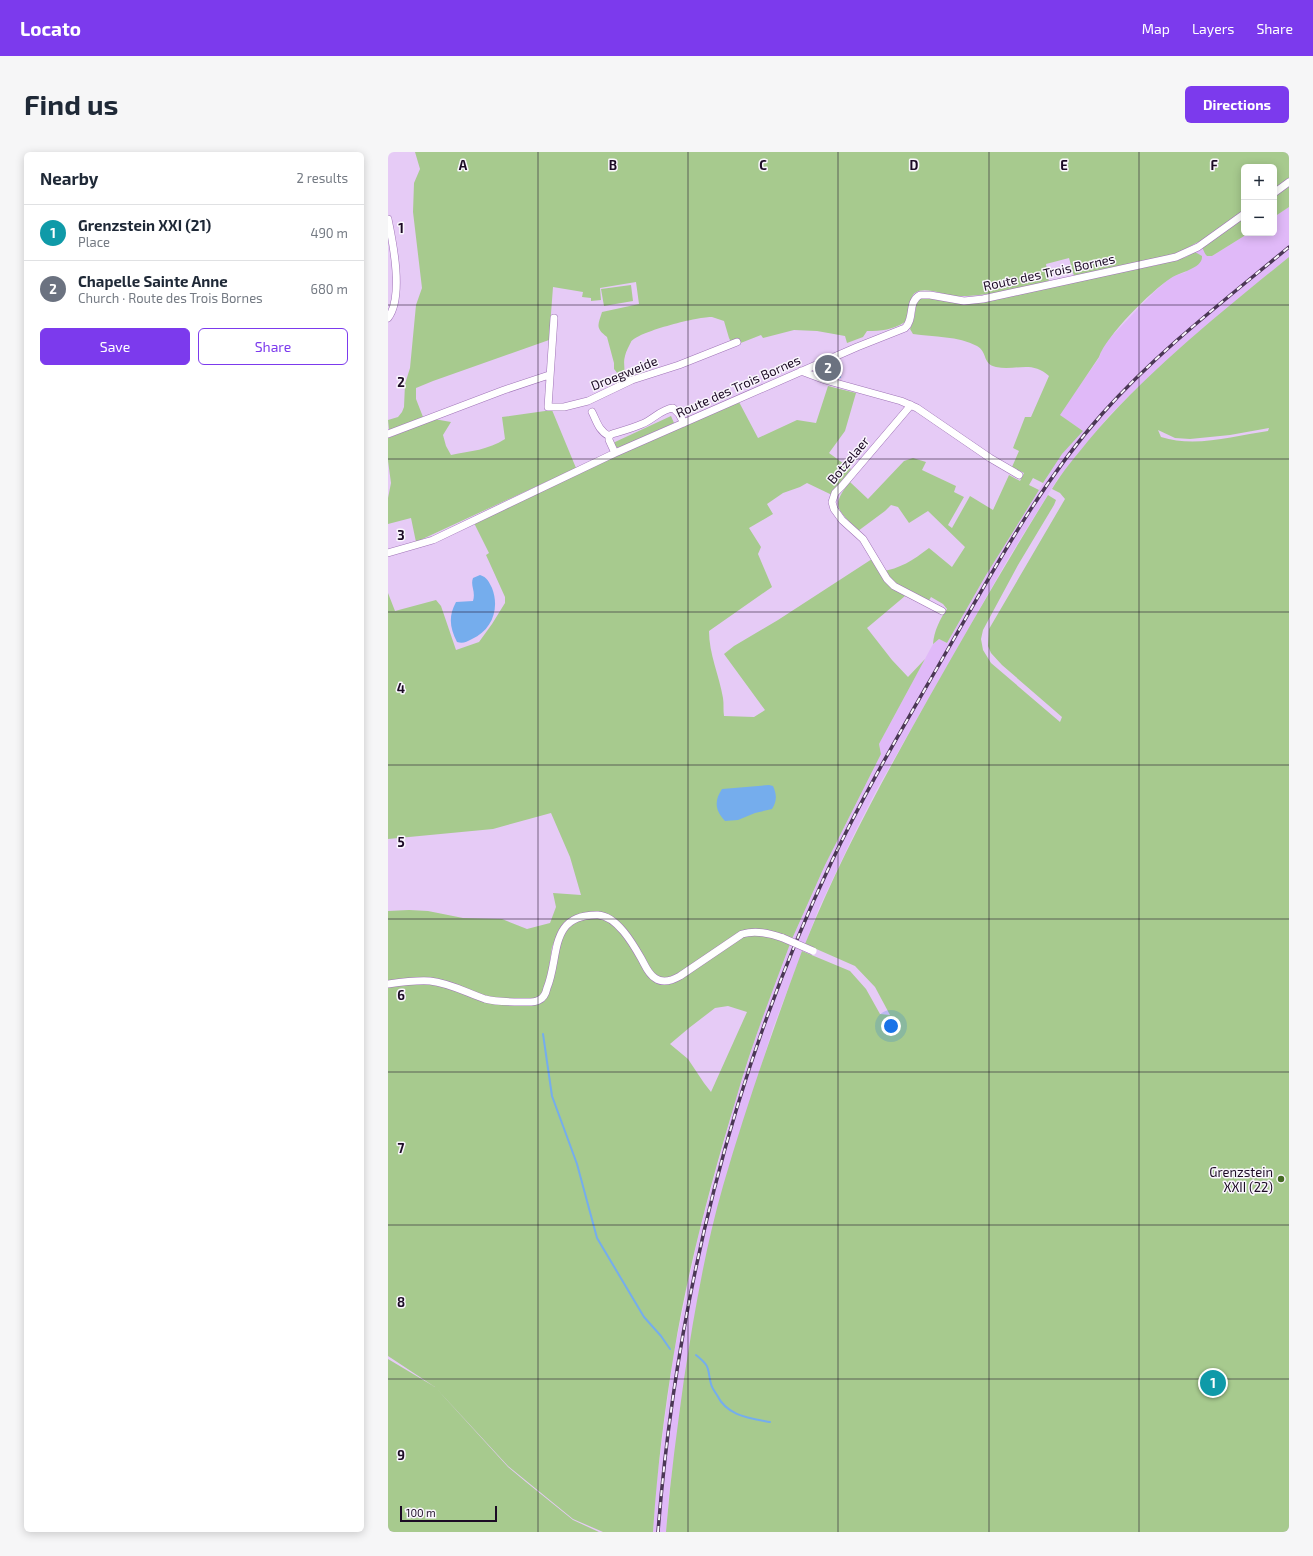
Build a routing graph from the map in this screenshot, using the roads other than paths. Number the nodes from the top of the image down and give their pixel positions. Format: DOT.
graph roads {
  1 [pos="1289,182"];
  2 [pos="1277,191"];
  3 [pos="1241,216"];
  4 [pos="388,219"];
  5 [pos="388,318"];
  6 [pos="554,318"];
  7 [pos="737,342"];
  8 [pos="801,371"];
  9 [pos="549,375"];
  10 [pos="911,405"];
  11 [pos="592,412"];
  12 [pos="684,423"];
  13 [pos="388,434"];
  14 [pos="609,436"];
  15 [pos="615,453"];
  16 [pos="1019,475"];
  17 [pos="388,553"];
  18 [pos="942,611"];
  19 [pos="813,952"];
  20 [pos="388,984"];
  1 -- 2 [label="street"];
  3 -- 8 [label="street, Route des Trois Bornes"];
  4 -- 5 [label="street"];
  6 -- 9 [label="street, Droegweide"];
  7 -- 9 [label="street, Droegweide"];
  8 -- 10 [label="street"];
  8 -- 12 [label="street, Route des Trois Bornes"];
  9 -- 13 [label="street"];
  10 -- 16 [label="street"];
  10 -- 18 [label="street, Botzelaer"];
  11 -- 14 [label="street"];
  12 -- 14 [label="street"];
  12 -- 15 [label="street, Route des Trois Bornes"];
  14 -- 15 [label="street"];
  15 -- 17 [label="street, Route des Trois Bornes"];
  19 -- 20 [label="street, bridge"];
}
